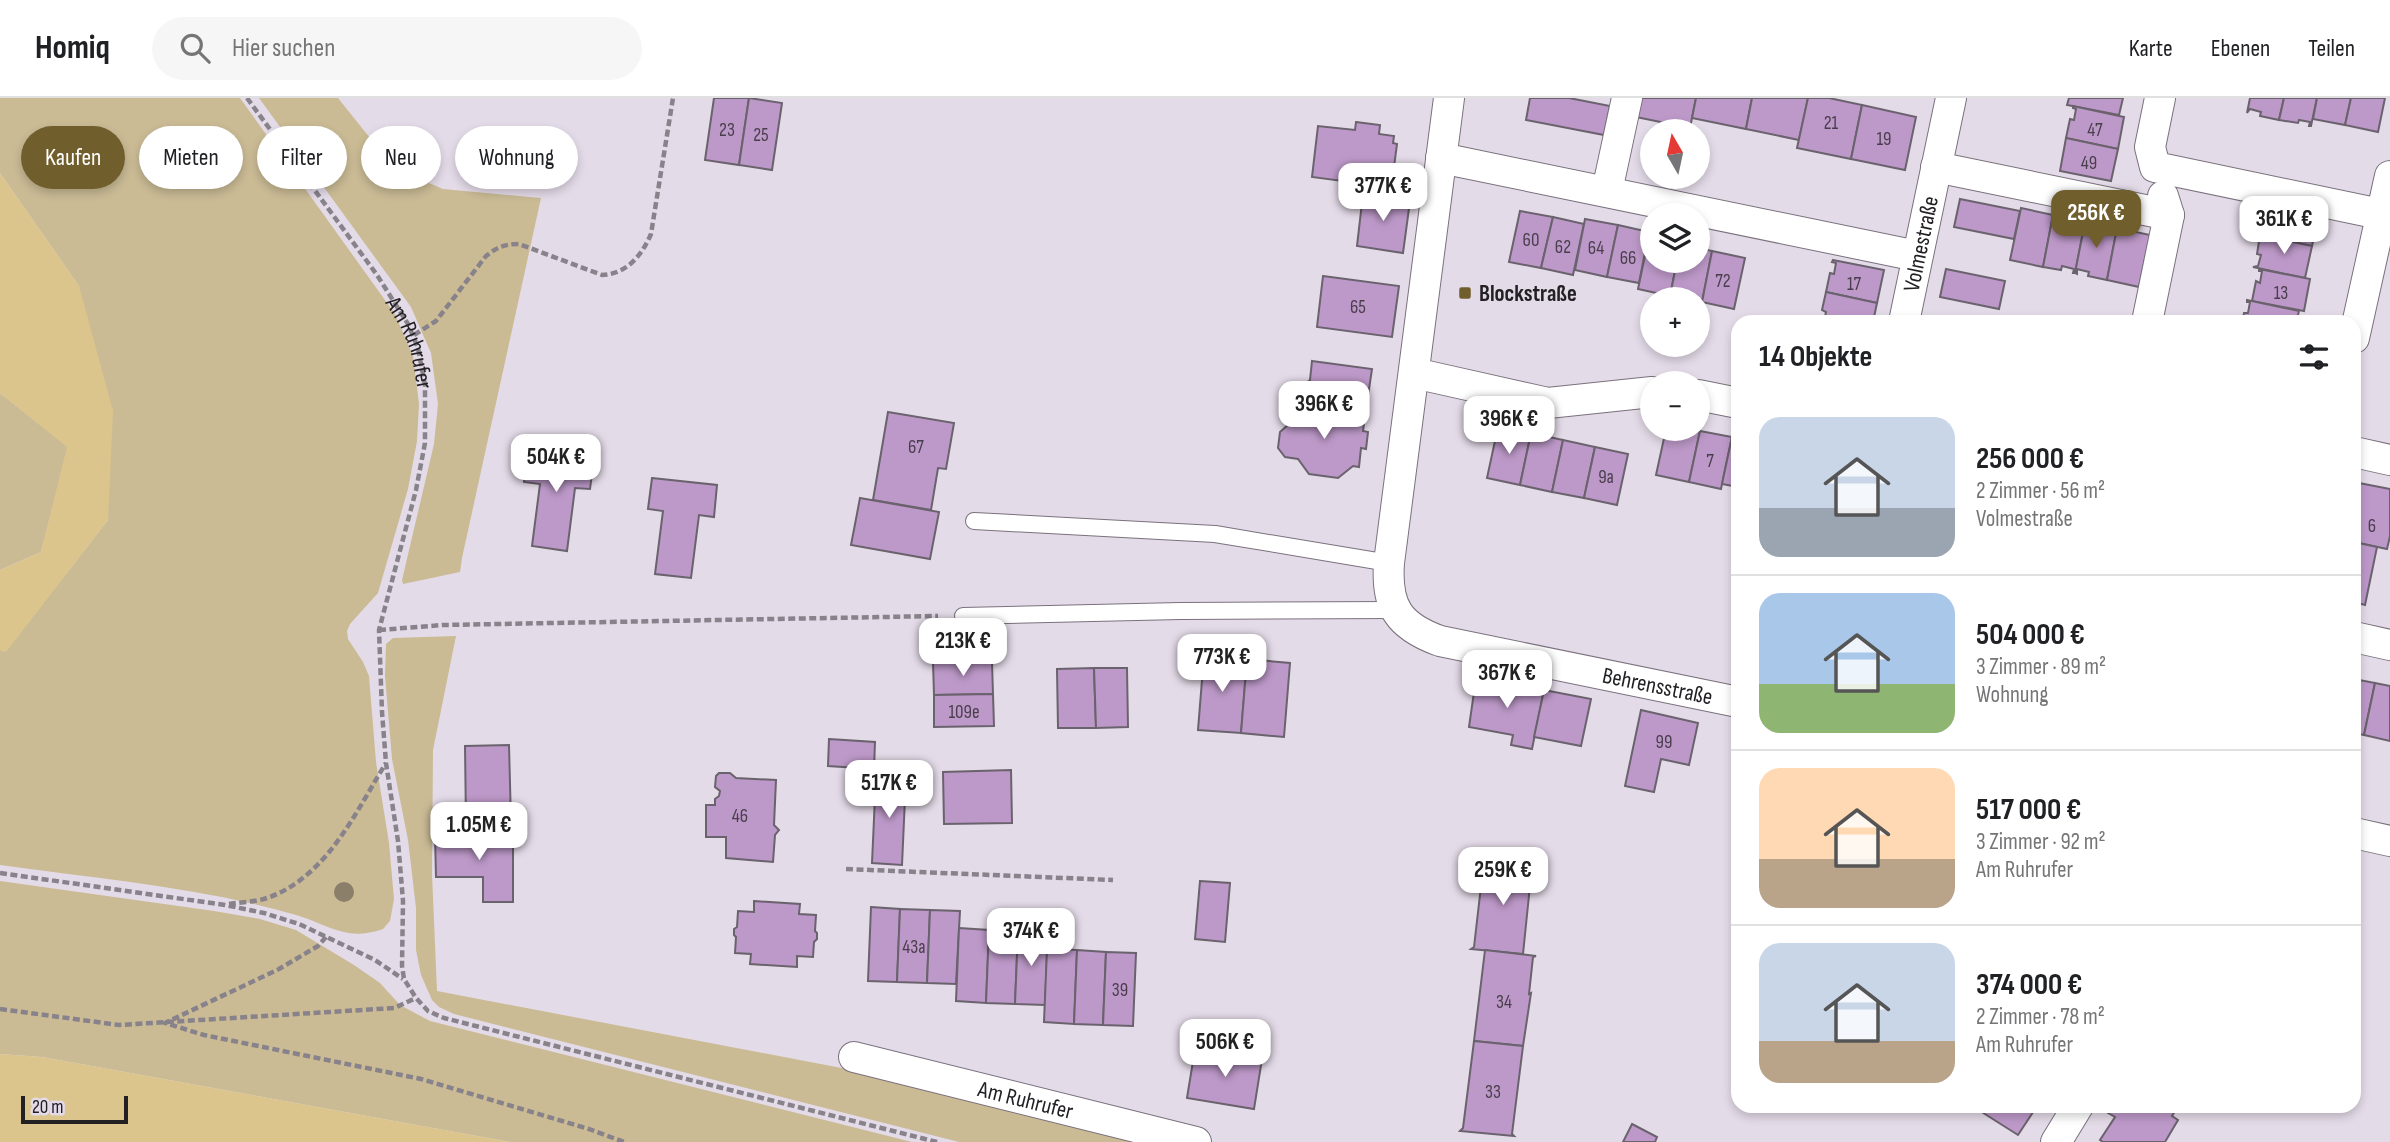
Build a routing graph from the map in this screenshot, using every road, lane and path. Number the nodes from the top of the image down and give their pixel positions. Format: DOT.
graph roads {
  1 [pos="247,98"];
  2 [pos="673,98"];
  3 [pos="1449,98"];
  4 [pos="1627,98"];
  5 [pos="1951,98"];
  6 [pos="2160,98"];
  7 [pos="1441,158"];
  8 [pos="1936,167"];
  9 [pos="2155,167"];
  10 [pos="2390,176"];
  11 [pos="1607,191"];
  12 [pos="2380,214"];
  13 [pos="2169,215"];
  14 [pos="1917,256"];
  15 [pos="2380,260"];
  16 [pos="1907,315"];
  17 [pos="2148,315"];
  18 [pos="2361,317"];
  19 [pos="414,335"];
  20 [pos="1413,373"];
  21 [pos="1640,393"];
  22 [pos="1710,397"];
  23 [pos="1731,402"];
  24 [pos="2361,454"];
  25 [pos="2390,460"];
  26 [pos="974,521"];
  27 [pos="1389,563"];
  28 [pos="1395,610"];
  29 [pos="963,616"];
  30 [pos="379,630"];
  31 [pos="2361,639"];
  32 [pos="2390,645"];
  33 [pos="1731,701"];
  34 [pos="386,763"];
  35 [pos="2361,835"];
  36 [pos="2390,841"];
  37 [pos="845,869"];
  38 [pos="0,873"];
  39 [pos="1113,880"];
  40 [pos="225,905"];
  41 [pos="326,937"];
  42 [pos="404,979"];
  43 [pos="416,998"];
  44 [pos="0,1009"];
  45 [pos="165,1023"];
  46 [pos="854,1057"];
  47 [pos="2074,1113"];
  48 [pos="624,1142"];
  49 [pos="937,1142"];
  50 [pos="1196,1142"];
  51 [pos="2056,1142"];
  1 -- 19 [label="path, Am Ruhrufer"];
  2 -- 19 [label="path"];
  3 -- 7 [label="street"];
  4 -- 11 [label="street"];
  5 -- 8 [label="street, Volmestraße"];
  6 -- 9 [label="street"];
  7 -- 11 [label="street"];
  7 -- 20 [label="street"];
  8 -- 13 [label="street, Volmestraße"];
  8 -- 14 [label="street, Volmestraße"];
  9 -- 12 [label="street"];
  9 -- 13 [label="street"];
  10 -- 12 [label="street"];
  11 -- 14 [label="street"];
  12 -- 15 [label="street"];
  13 -- 17 [label="street"];
  14 -- 16 [label="street, Volmestraße"];
  15 -- 18 [label="street"];
  19 -- 30 [label="path, Am Ruhrufer"];
  20 -- 21 [label="street"];
  20 -- 27 [label="street"];
  22 -- 23 [label="street"];
  24 -- 25 [label="street"];
  26 -- 27 [label="lane"];
  27 -- 28 [label="street"];
  28 -- 29 [label="lane"];
  28 -- 33 [label="street, Behrensstraße"];
  29 -- 30 [label="path"];
  30 -- 34 [label="path, Am Ruhrufer"];
  31 -- 32 [label="street"];
  34 -- 40 [label="path"];
  34 -- 42 [label="path, Am Ruhrufer"];
  35 -- 36 [label="street"];
  37 -- 39 [label="path"];
  38 -- 40 [label="path"];
  40 -- 41 [label="path"];
  41 -- 42 [label="path"];
  41 -- 45 [label="path"];
  42 -- 43 [label="path"];
  43 -- 45 [label="path"];
  43 -- 49 [label="path"];
  44 -- 45 [label="path"];
  45 -- 48 [label="path"];
  46 -- 50 [label="street, Am Ruhrufer"];
  47 -- 51 [label="street"];
}
